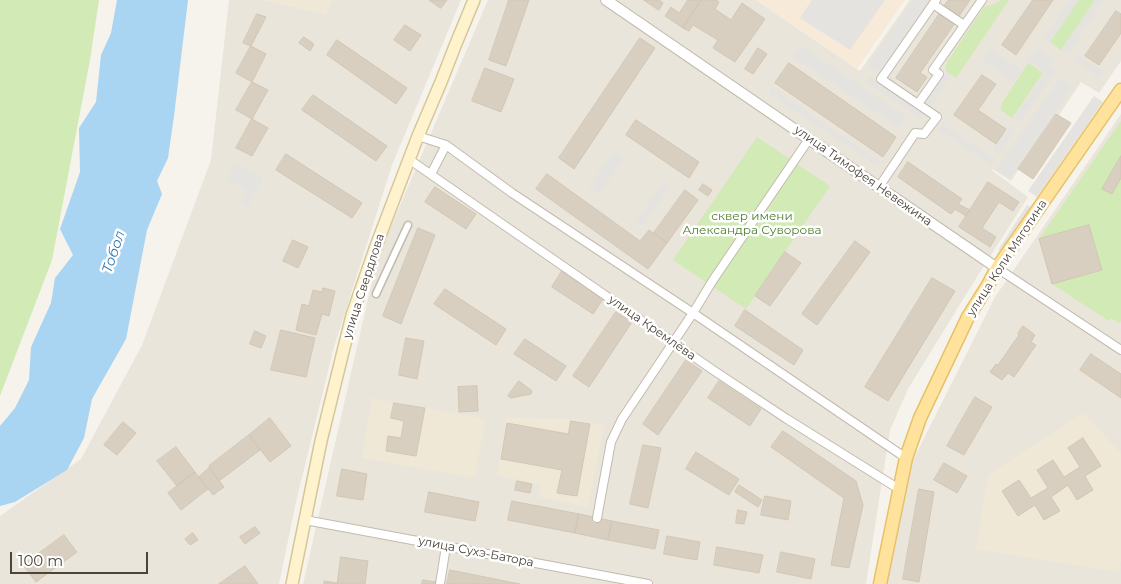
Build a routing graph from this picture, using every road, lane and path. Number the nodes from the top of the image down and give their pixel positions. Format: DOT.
graph roads {
  1 [pos="474,0"];
  2 [pos="606,0"];
  3 [pos="982,0"];
  4 [pos="934,2"];
  5 [pos="964,26"];
  6 [pos="1121,90"];
  7 [pos="918,104"];
  8 [pos="418,136"];
  9 [pos="809,139"];
  10 [pos="446,145"];
  11 [pos="410,160"];
  12 [pos="431,174"];
  13 [pos="878,186"];
  14 [pos="408,225"];
  15 [pos="997,268"];
  16 [pos="376,294"];
  17 [pos="693,313"];
  18 [pos="673,342"];
  19 [pos="1121,350"];
  20 [pos="906,458"];
  21 [pos="898,489"];
  22 [pos="597,518"];
  23 [pos="305,520"];
  24 [pos="446,546"];
  25 [pos="292,584"];
  26 [pos="440,584"];
  27 [pos="648,584"];
  28 [pos="880,584"];
  1 -- 8 [label="main road, улица Свердлова"];
  2 -- 9 [label="street, улица Тимофея Невежина"];
  3 -- 5 [label="street"];
  4 -- 5 [label="street"];
  4 -- 7 [label="street"];
  5 -- 7 [label="street"];
  6 -- 15 [label="main road, улица Коли Мяготина"];
  7 -- 13 [label="street"];
  8 -- 10 [label="street"];
  8 -- 11 [label="main road, улица Свердлова"];
  9 -- 13 [label="street, улица Тимофея Невежина"];
  9 -- 17 [label="street"];
  10 -- 12 [label="street"];
  10 -- 17 [label="street"];
  11 -- 12 [label="street, улица Кремлёва"];
  11 -- 23 [label="main road, улица Свердлова"];
  12 -- 18 [label="street, улица Кремлёва"];
  13 -- 15 [label="street, улица Тимофея Невежина"];
  14 -- 16 [label="street"];
  15 -- 19 [label="street, улица Тимофея Невежина"];
  15 -- 20 [label="main road, улица Коли Мяготина"];
  17 -- 18 [label="street"];
  17 -- 20 [label="street"];
  18 -- 21 [label="street, улица Кремлёва"];
  18 -- 22 [label="street"];
  20 -- 21 [label="main road, улица Коли Мяготина"];
  21 -- 28 [label="main road, улица Коли Мяготина"];
  23 -- 24 [label="street, улица Сухэ-Батора"];
  23 -- 25 [label="main road, улица Свердлова"];
  24 -- 26 [label="street"];
  24 -- 27 [label="street, улица Сухэ-Батора"];
}
